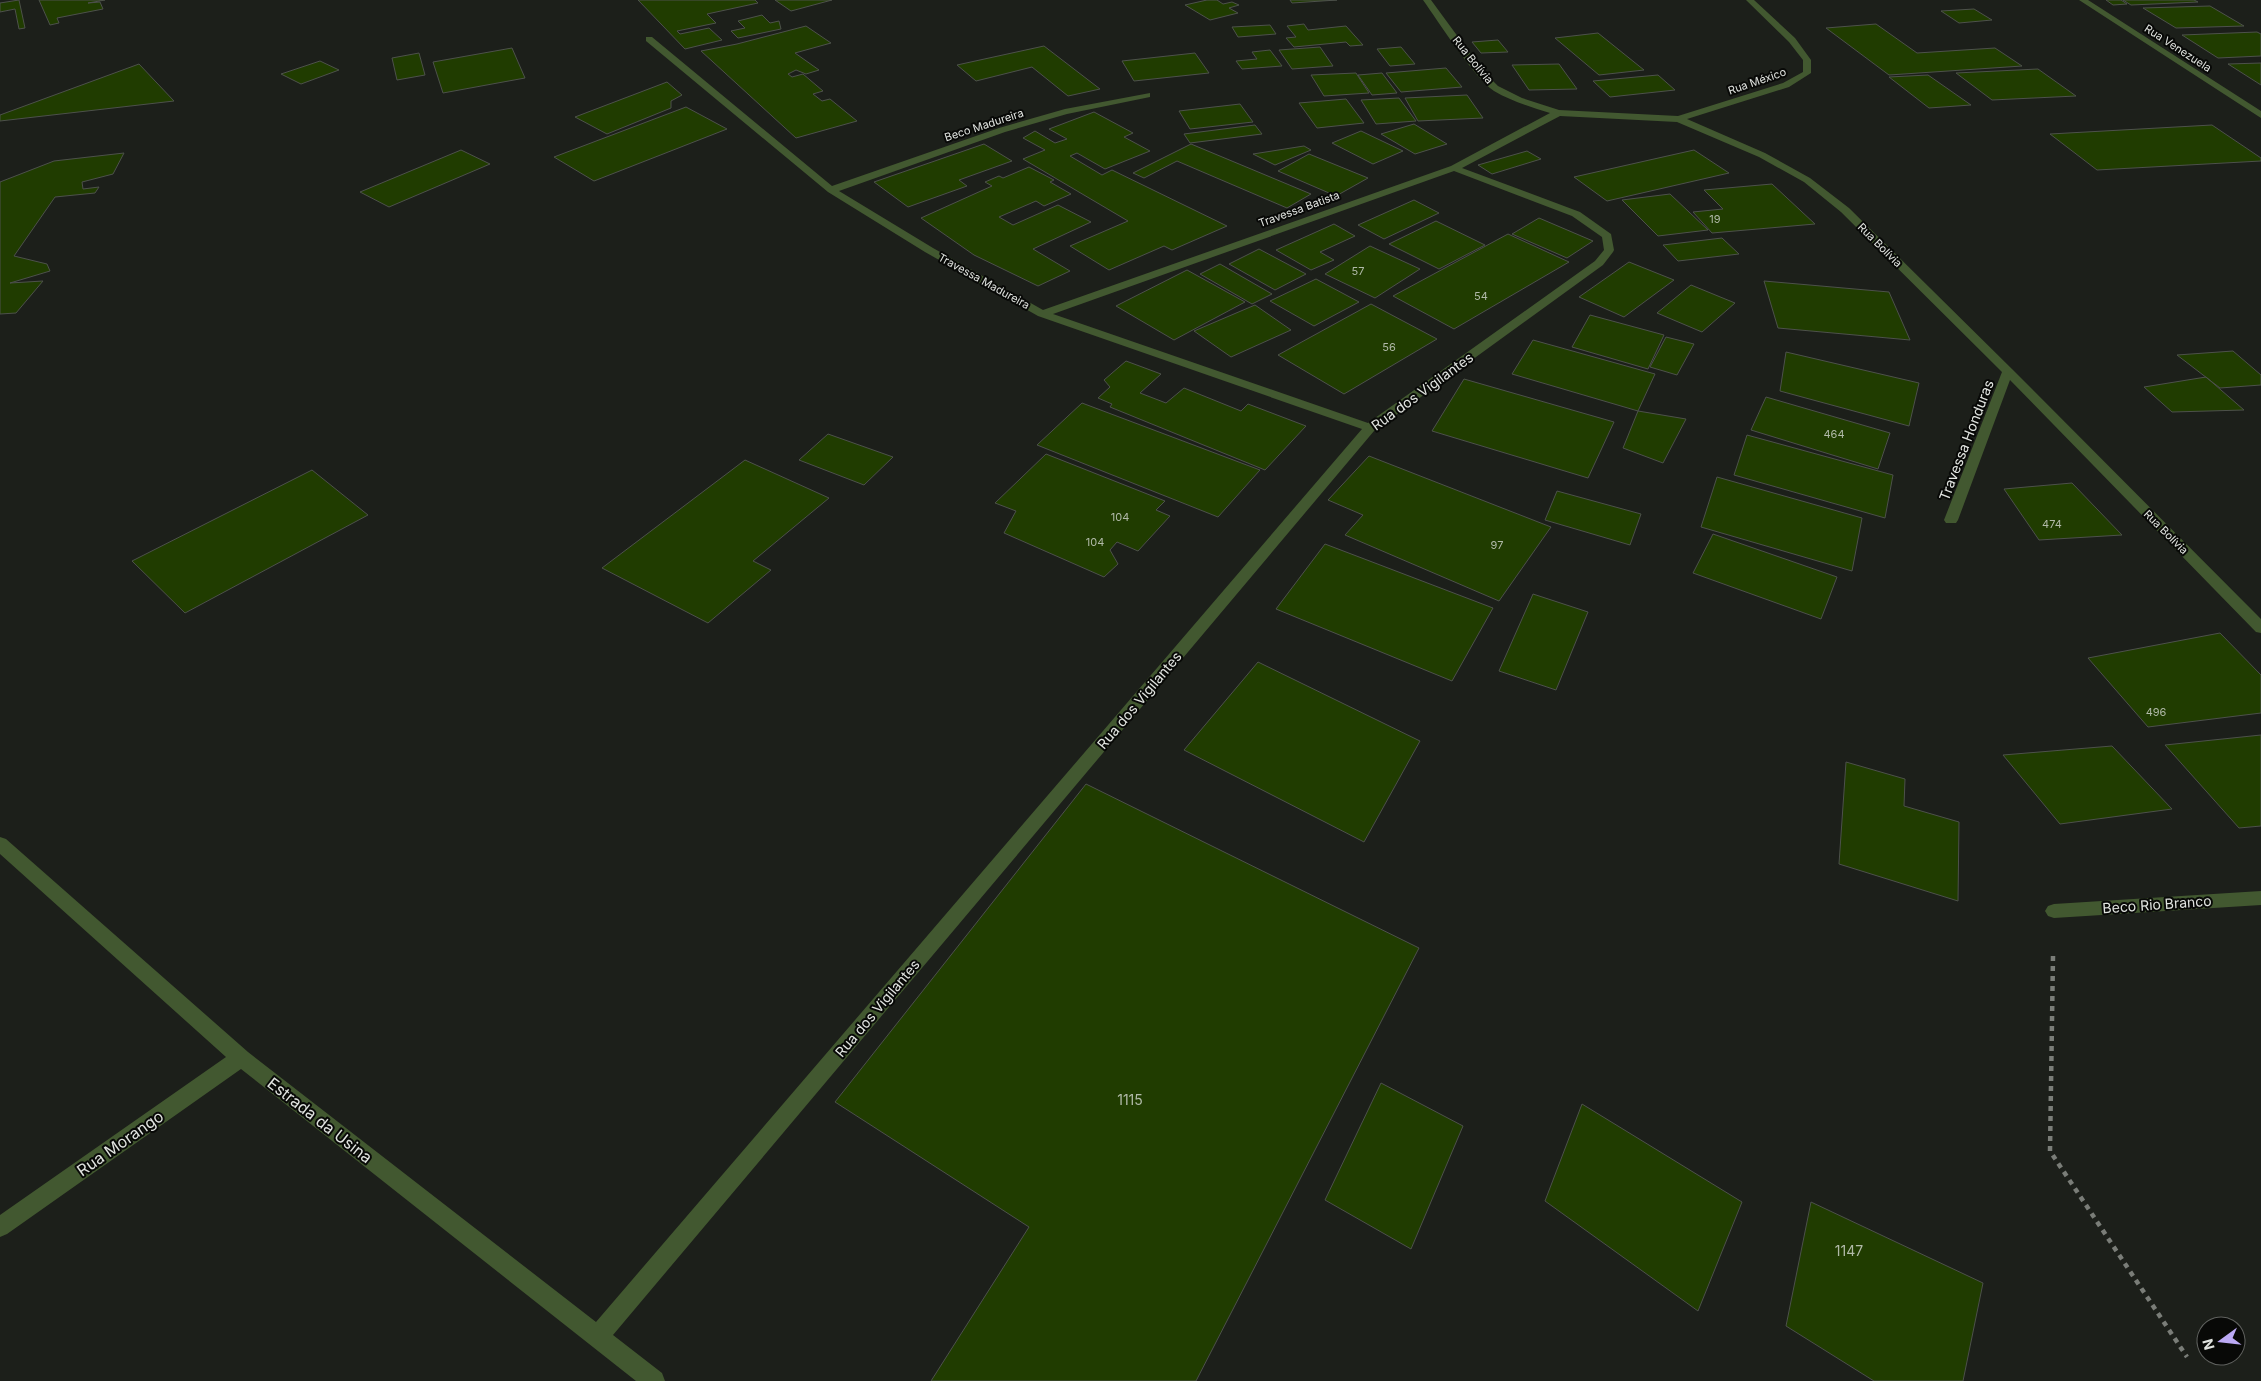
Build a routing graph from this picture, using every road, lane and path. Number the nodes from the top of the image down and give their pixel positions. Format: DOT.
graph roads {
  1 [pos="1427,0"];
  2 [pos="1750,0"];
  3 [pos="2083,0"];
  4 [pos="649,39"];
  5 [pos="1147,95"];
  6 [pos="1558,113"];
  7 [pos="2261,115"];
  8 [pos="1679,119"];
  9 [pos="1454,168"];
  10 [pos="831,190"];
  11 [pos="1042,314"];
  12 [pos="2008,371"];
  13 [pos="1370,428"];
  14 [pos="1952,520"];
  15 [pos="2261,628"];
  16 [pos="0,844"];
  17 [pos="2261,898"];
  18 [pos="2054,911"];
  19 [pos="241,1058"];
  20 [pos="0,1227"];
  21 [pos="597,1338"];
  22 [pos="2187,1357"];
  23 [pos="654,1381"];
  1 -- 6 [label="street, Rua Bolívia"];
  2 -- 8 [label="street, Rua México"];
  3 -- 7 [label="street, Rua Venezuela"];
  4 -- 10 [label="street, Travessa Madureira"];
  5 -- 10 [label="street, Beco Madureira"];
  6 -- 8 [label="street, Rua Bolívia"];
  6 -- 9 [label="street, Travessa Batista"];
  8 -- 12 [label="street, Rua Bolívia"];
  9 -- 11 [label="street, Travessa Batista"];
  9 -- 13 [label="street, Rua dos Vigilantes"];
  10 -- 11 [label="street, Travessa Madureira"];
  11 -- 13 [label="street, Travessa Madureira"];
  12 -- 14 [label="street, Travessa Honduras"];
  12 -- 15 [label="street, Rua Bolívia"];
  13 -- 21 [label="street, Rua dos Vigilantes"];
  16 -- 19 [label="street, Estrada da Usina"];
  17 -- 18 [label="street, Beco Rio Branco"];
  18 -- 22 [label="path"];
  19 -- 20 [label="street, Rua Morango"];
  19 -- 21 [label="street, Estrada da Usina"];
  21 -- 23 [label="street, Estrada da Usina"];
}
